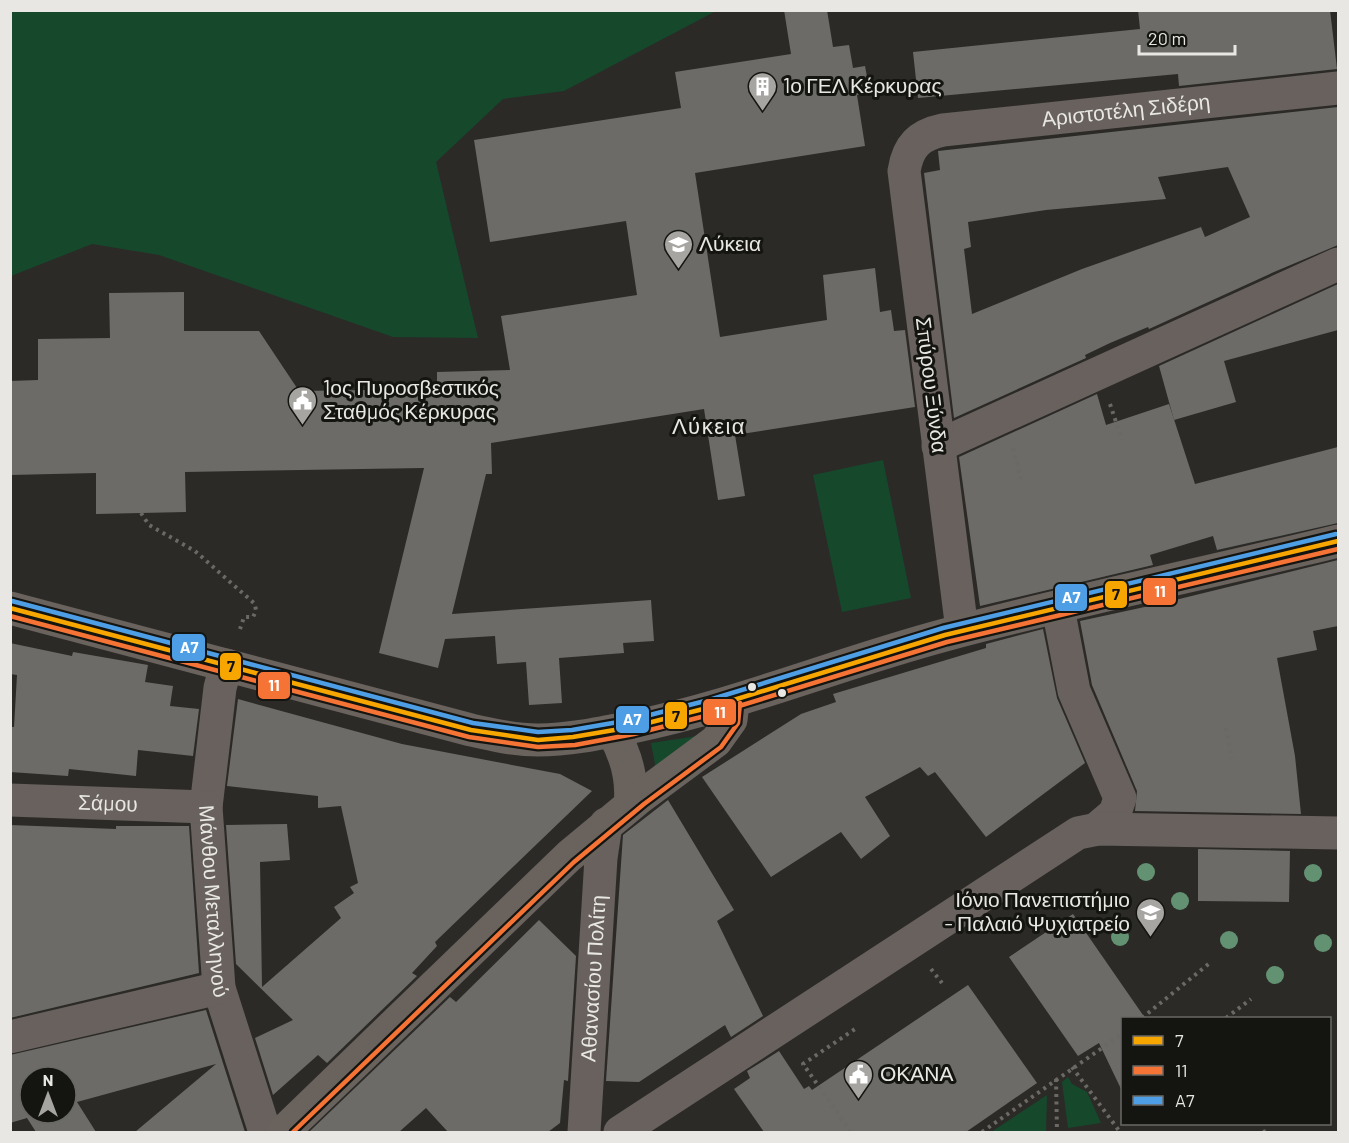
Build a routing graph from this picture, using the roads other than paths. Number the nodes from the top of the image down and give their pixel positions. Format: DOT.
graph roads {
  1 [pos="1338,88"];
  2 [pos="916,141"];
  3 [pos="1338,264"];
  4 [pos="938,446"];
  5 [pos="1338,542"];
  6 [pos="10,608"];
  7 [pos="1058,608"];
  8 [pos="962,630"];
  9 [pos="226,665"];
  10 [pos="733,702"];
  11 [pos="612,731"];
  12 [pos="10,800"];
  13 [pos="206,807"];
  14 [pos="618,815"];
  15 [pos="1096,829"];
  16 [pos="1338,833"];
  17 [pos="219,988"];
  18 [pos="10,1037"];
  19 [pos="265,1132"];
  20 [pos="283,1132"];
  21 [pos="584,1132"];
  22 [pos="620,1132"];
  1 -- 2 [label="street, Αριστοτέλη Σιδέρη"];
  2 -- 4 [label="street, Σπύρου Ξύνδα"];
  3 -- 4 [label="street"];
  4 -- 8 [label="street, Σπύρου Ξύνδα"];
  5 -- 7 [label="main road"];
  6 -- 9 [label="main road"];
  7 -- 8 [label="main road"];
  7 -- 15 [label="street"];
  8 -- 10 [label="main road"];
  9 -- 11 [label="main road"];
  9 -- 13 [label="street, Μάνθου Μεταλληνού"];
  10 -- 11 [label="main road"];
  10 -- 14 [label="main road"];
  11 -- 14 [label="main road"];
  12 -- 13 [label="street, Σάμου"];
  13 -- 17 [label="street, Μάνθου Μεταλληνού"];
  14 -- 20 [label="main road"];
  14 -- 21 [label="street, Αθανασίου Πολίτη"];
  15 -- 16 [label="street"];
  15 -- 22 [label="street"];
  17 -- 18 [label="street"];
  17 -- 19 [label="street, Μάνθου Μεταλληνού"];
}
